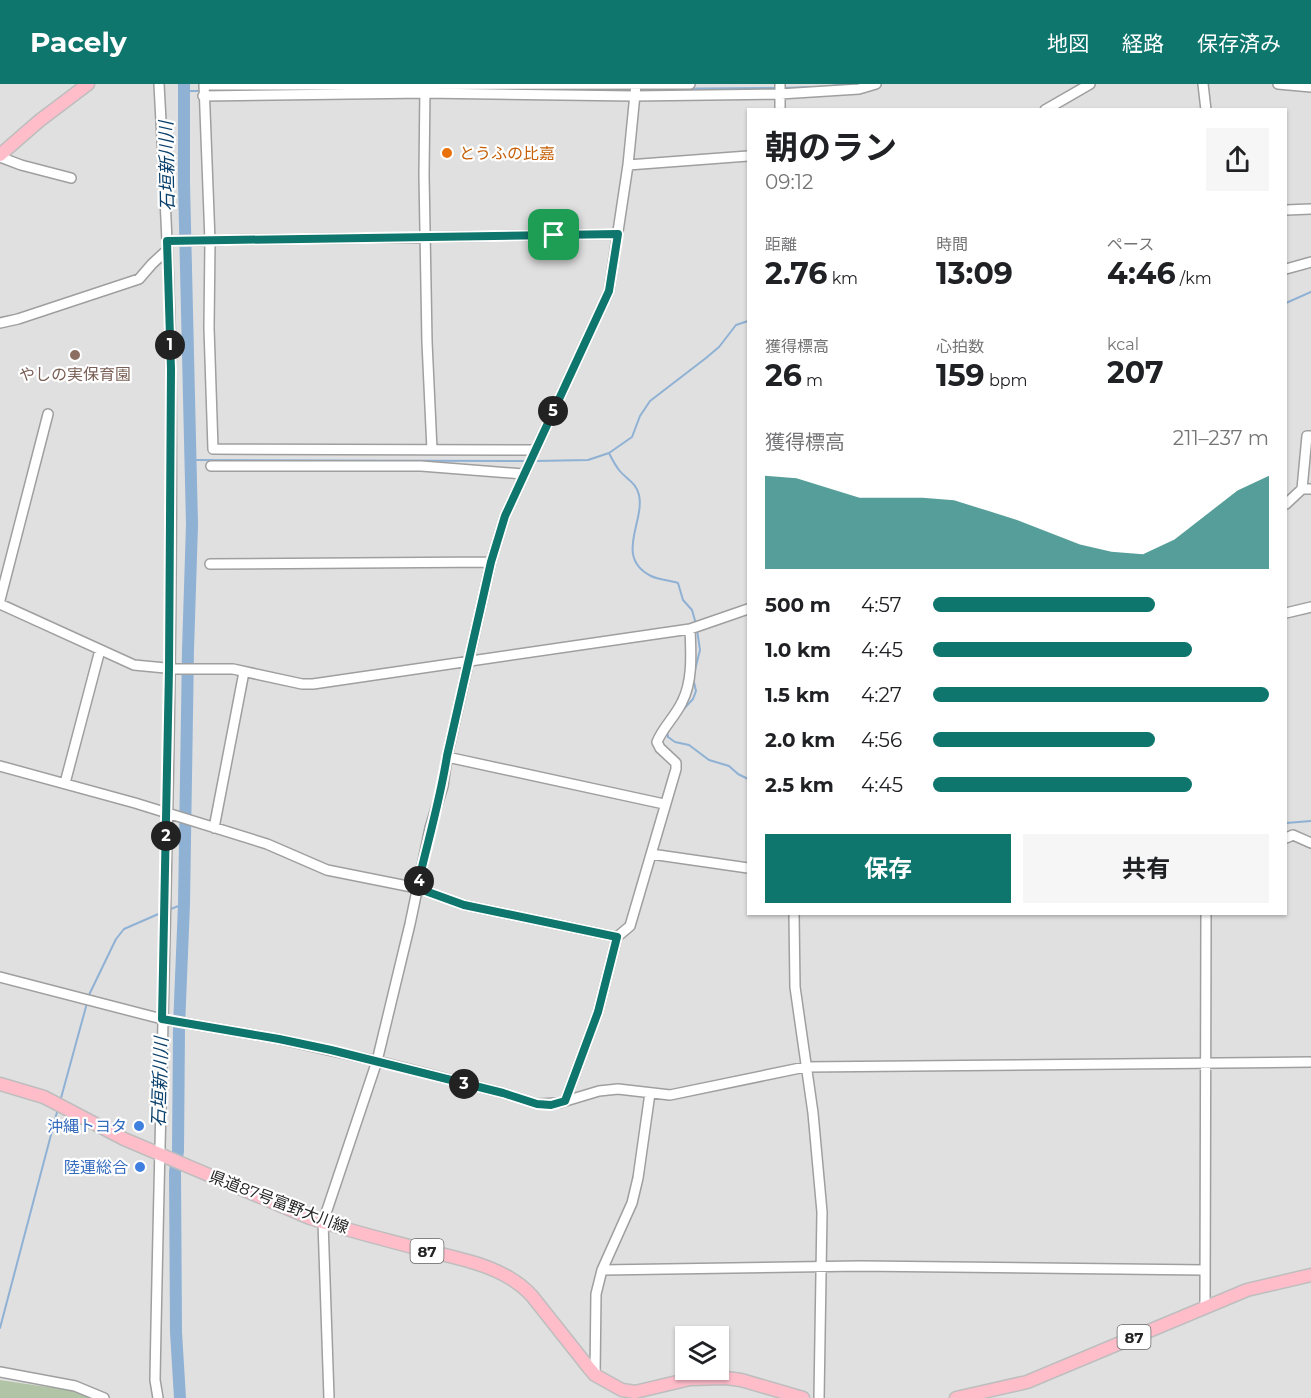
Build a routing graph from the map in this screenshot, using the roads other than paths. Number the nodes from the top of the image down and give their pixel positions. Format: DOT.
graph roads {
  1 [pos="88,84"];
  2 [pos="159,84"];
  3 [pos="636,84"];
  4 [pos="690,84"];
  5 [pos="876,84"];
  6 [pos="1090,84"];
  7 [pos="1203,84"];
  8 [pos="1278,84"];
  9 [pos="204,85"];
  10 [pos="425,87"];
  11 [pos="1311,87"];
  12 [pos="780,89"];
  13 [pos="203,96"];
  14 [pos="633,96"];
  15 [pos="780,108"];
  16 [pos="1048,108"];
  17 [pos="1206,108"];
  18 [pos="0,156"];
  19 [pos="747,156"];
  20 [pos="627,165"];
  21 [pos="71,178"];
  22 [pos="1311,209"];
  23 [pos="1287,210"];
  24 [pos="618,234"];
  25 [pos="426,237"];
  26 [pos="206,241"];
  27 [pos="171,244"];
  28 [pos="1311,262"];
  29 [pos="1287,269"];
  30 [pos="0,323"];
  31 [pos="48,414"];
  32 [pos="1311,436"];
  33 [pos="432,450"];
  34 [pos="535,450"];
  35 [pos="211,466"];
  36 [pos="523,474"];
  37 [pos="1306,489"];
  38 [pos="1287,503"];
  39 [pos="491,562"];
  40 [pos="210,564"];
  41 [pos="0,602"];
  42 [pos="1311,607"];
  43 [pos="747,609"];
  44 [pos="1287,613"];
  45 [pos="690,629"];
  46 [pos="100,650"];
  47 [pos="469,662"];
  48 [pos="173,669"];
  49 [pos="244,672"];
  50 [pos="447,756"];
  51 [pos="0,766"];
  52 [pos="65,783"];
  53 [pos="664,804"];
  54 [pos="170,814"];
  55 [pos="214,828"];
  56 [pos="1287,837"];
  57 [pos="1311,843"];
  58 [pos="651,855"];
  59 [pos="747,868"];
  60 [pos="417,888"];
  61 [pos="794,915"];
  62 [pos="1206,915"];
  63 [pos="617,937"];
  64 [pos="0,977"];
  65 [pos="167,1020"];
  66 [pos="377,1061"];
  67 [pos="1311,1062"];
  68 [pos="1205,1063"];
  69 [pos="806,1067"];
  70 [pos="0,1084"];
  71 [pos="650,1093"];
  72 [pos="565,1101"];
  73 [pos="164,1156"];
  74 [pos="323,1222"];
  75 [pos="821,1267"];
  76 [pos="602,1270"];
  77 [pos="1204,1270"];
  78 [pos="1311,1275"];
  79 [pos="1205,1306"];
  80 [pos="0,1372"];
  81 [pos="595,1375"];
  82 [pos="635,1392"];
  83 [pos="104,1398"];
  84 [pos="158,1398"];
  85 [pos="329,1398"];
  86 [pos="619,1398"];
  87 [pos="803,1398"];
  88 [pos="819,1398"];
  89 [pos="956,1398"];
  1 -- 18 [label="main road"];
  2 -- 27 [label="street"];
  3 -- 4 [label="street"];
  3 -- 10 [label="street"];
  3 -- 14 [label="street"];
  5 -- 12 [label="street"];
  6 -- 16 [label="street"];
  7 -- 17 [label="street"];
  8 -- 11 [label="street"];
  9 -- 10 [label="street"];
  9 -- 13 [label="street"];
  10 -- 13 [label="street"];
  10 -- 14 [label="street"];
  10 -- 25 [label="street"];
  12 -- 14 [label="street"];
  12 -- 15 [label="street"];
  13 -- 26 [label="street"];
  14 -- 20 [label="street"];
  18 -- 21 [label="street"];
  19 -- 20 [label="street"];
  20 -- 24 [label="street"];
  22 -- 23 [label="street"];
  24 -- 25 [label="street"];
  24 -- 34 [label="street"];
  25 -- 26 [label="street"];
  25 -- 33 [label="street"];
  26 -- 27 [label="street"];
  26 -- 33 [label="street"];
  27 -- 30 [label="street"];
  27 -- 48 [label="street"];
  28 -- 29 [label="street"];
  31 -- 41 [label="street"];
  32 -- 37 [label="street"];
  33 -- 34 [label="street"];
  34 -- 36 [label="street"];
  35 -- 36 [label="street"];
  36 -- 39 [label="street"];
  37 -- 38 [label="street"];
  39 -- 40 [label="street"];
  39 -- 47 [label="street"];
  41 -- 46 [label="street"];
  42 -- 44 [label="street"];
  43 -- 45 [label="street"];
  45 -- 47 [label="street"];
  45 -- 53 [label="street"];
  46 -- 48 [label="street"];
  46 -- 52 [label="street"];
  47 -- 49 [label="street"];
  47 -- 50 [label="street"];
  48 -- 49 [label="street"];
  48 -- 54 [label="street"];
  49 -- 55 [label="street"];
  50 -- 53 [label="street"];
  50 -- 60 [label="street"];
  51 -- 52 [label="street"];
  52 -- 54 [label="street"];
  53 -- 58 [label="street"];
  54 -- 55 [label="street"];
  54 -- 65 [label="street"];
  55 -- 60 [label="street"];
  56 -- 57 [label="street"];
  58 -- 59 [label="street"];
  58 -- 63 [label="street"];
  60 -- 63 [label="street"];
  60 -- 66 [label="street"];
  61 -- 69 [label="street"];
  62 -- 68 [label="street"];
  63 -- 72 [label="street"];
  64 -- 65 [label="street"];
  65 -- 66 [label="street"];
  65 -- 73 [label="street"];
  66 -- 72 [label="street"];
  66 -- 74 [label="street"];
  67 -- 68 [label="street"];
  68 -- 69 [label="street"];
  68 -- 77 [label="street"];
  69 -- 71 [label="street"];
  69 -- 75 [label="street"];
  70 -- 73 [label="main road, 県道87号富野大川線 / 87"];
  71 -- 72 [label="street"];
  71 -- 76 [label="street"];
  73 -- 74 [label="main road, 県道87号富野大川線 / 87"];
  73 -- 84 [label="street"];
  74 -- 81 [label="main road, 県道87号富野大川線 / 87"];
  74 -- 85 [label="street"];
  75 -- 76 [label="street"];
  75 -- 77 [label="street"];
  75 -- 88 [label="street"];
  76 -- 81 [label="street"];
  77 -- 79 [label="street"];
  78 -- 79 [label="main road, 87"];
  79 -- 89 [label="main road, 87"];
  80 -- 83 [label="street"];
  81 -- 82 [label="main road, 県道87号富野大川線 / 87"];
  82 -- 86 [label="street"];
  82 -- 87 [label="main road"];
}
